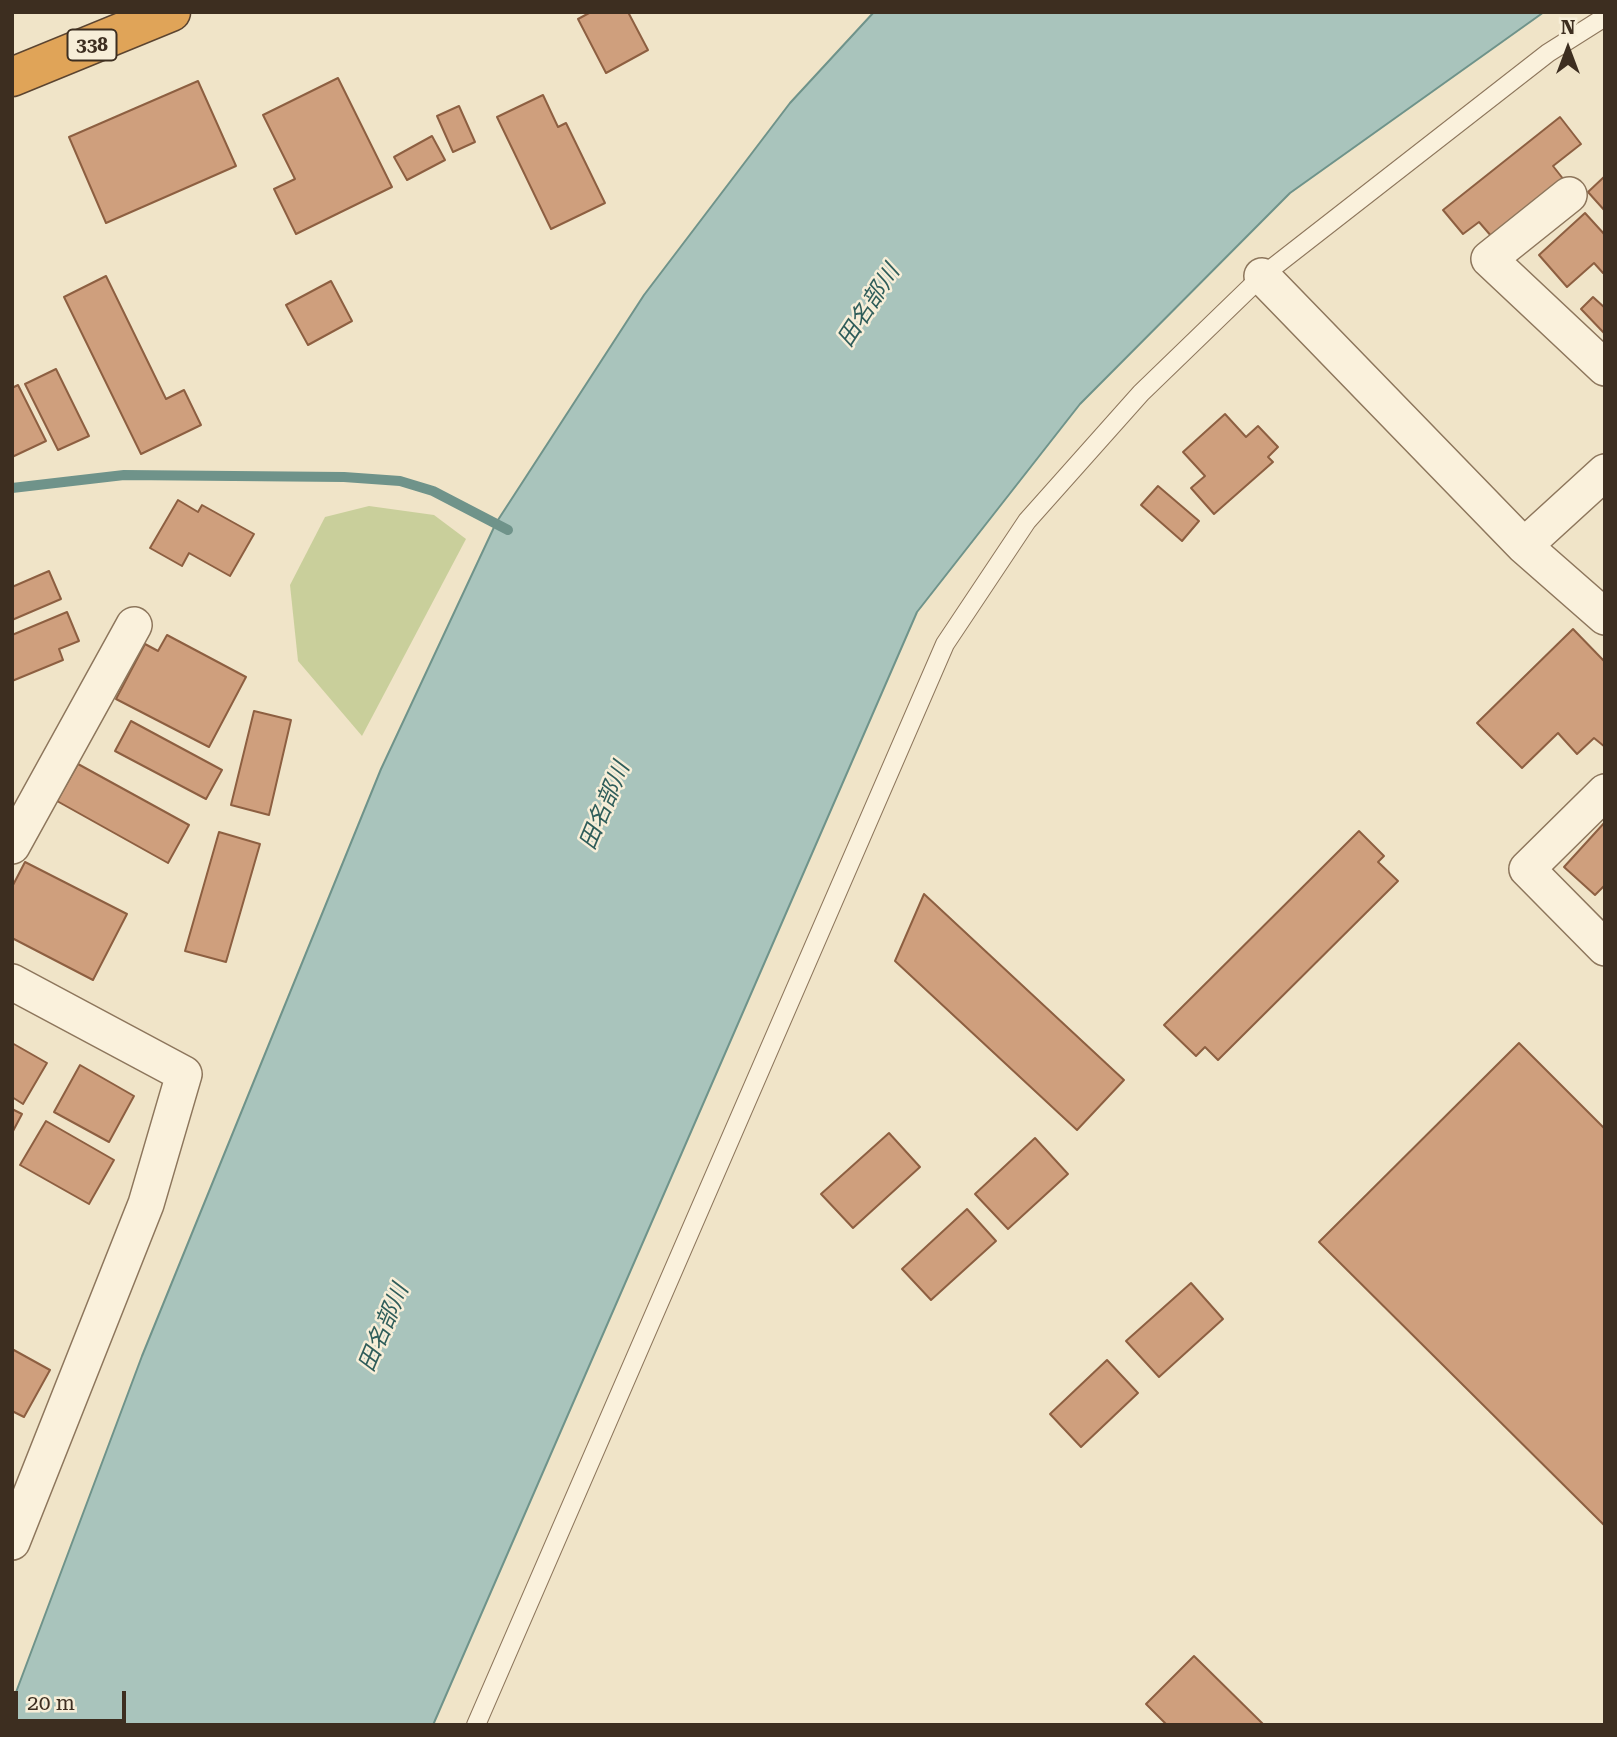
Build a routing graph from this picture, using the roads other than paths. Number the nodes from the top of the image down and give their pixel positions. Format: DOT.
graph roads {
  1 [pos="171,12"];
  2 [pos="1605,17"];
  3 [pos="12,77"];
  4 [pos="1569,195"];
  5 [pos="1262,276"];
  6 [pos="1605,368"];
  7 [pos="1605,472"];
  8 [pos="1524,545"];
  9 [pos="1605,617"];
  10 [pos="134,625"];
  11 [pos="1605,792"];
  12 [pos="12,846"];
  13 [pos="1605,948"];
  14 [pos="12,982"];
  15 [pos="12,1542"];
  16 [pos="476,1725"];
  1 -- 3 [label="highway, 338"];
  2 -- 5 [label="lane"];
  4 -- 6 [label="street"];
  5 -- 8 [label="street"];
  5 -- 16 [label="lane"];
  7 -- 8 [label="street"];
  8 -- 9 [label="street"];
  10 -- 12 [label="street"];
  11 -- 13 [label="street"];
  14 -- 15 [label="street"];
}
